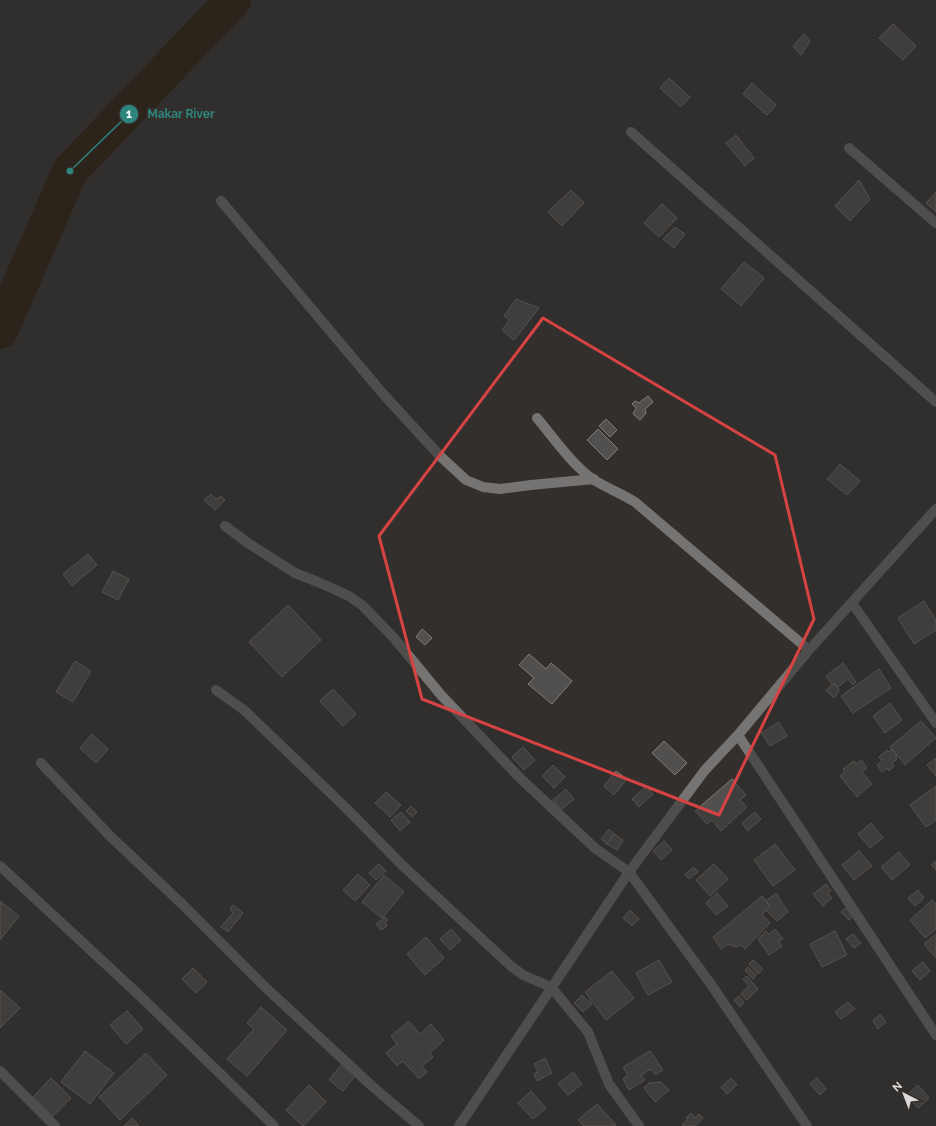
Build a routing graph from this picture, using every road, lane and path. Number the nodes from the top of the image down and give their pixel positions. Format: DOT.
graph roads {
  1 [pos="631,132"];
  2 [pos="849,148"];
  3 [pos="221,201"];
  4 [pos="936,223"];
  5 [pos="936,402"];
  6 [pos="537,418"];
  7 [pos="594,480"];
  8 [pos="936,509"];
  9 [pos="225,526"];
  10 [pos="852,603"];
  11 [pos="809,650"];
  12 [pos="216,690"];
  13 [pos="936,723"];
  14 [pos="738,735"];
  15 [pos="41,763"];
  16 [pos="0,866"];
  17 [pos="629,872"];
  18 [pos="552,987"];
  19 [pos="936,1035"];
  20 [pos="0,1071"];
  21 [pos="463,1124"];
  22 [pos="55,1126"];
  23 [pos="274,1126"];
  24 [pos="419,1126"];
  25 [pos="639,1126"];
  26 [pos="808,1126"];
  1 -- 5 [label="street"];
  2 -- 4 [label="street"];
  3 -- 7 [label="street"];
  6 -- 7 [label="street"];
  7 -- 11 [label="street"];
  8 -- 10 [label="street"];
  9 -- 17 [label="street"];
  10 -- 11 [label="street"];
  10 -- 13 [label="street"];
  11 -- 14 [label="street"];
  12 -- 18 [label="street"];
  14 -- 17 [label="street"];
  14 -- 19 [label="street"];
  15 -- 24 [label="street"];
  16 -- 23 [label="street"];
  17 -- 18 [label="street"];
  17 -- 26 [label="street"];
  18 -- 21 [label="street"];
  18 -- 25 [label="street"];
  20 -- 22 [label="street"];
}
